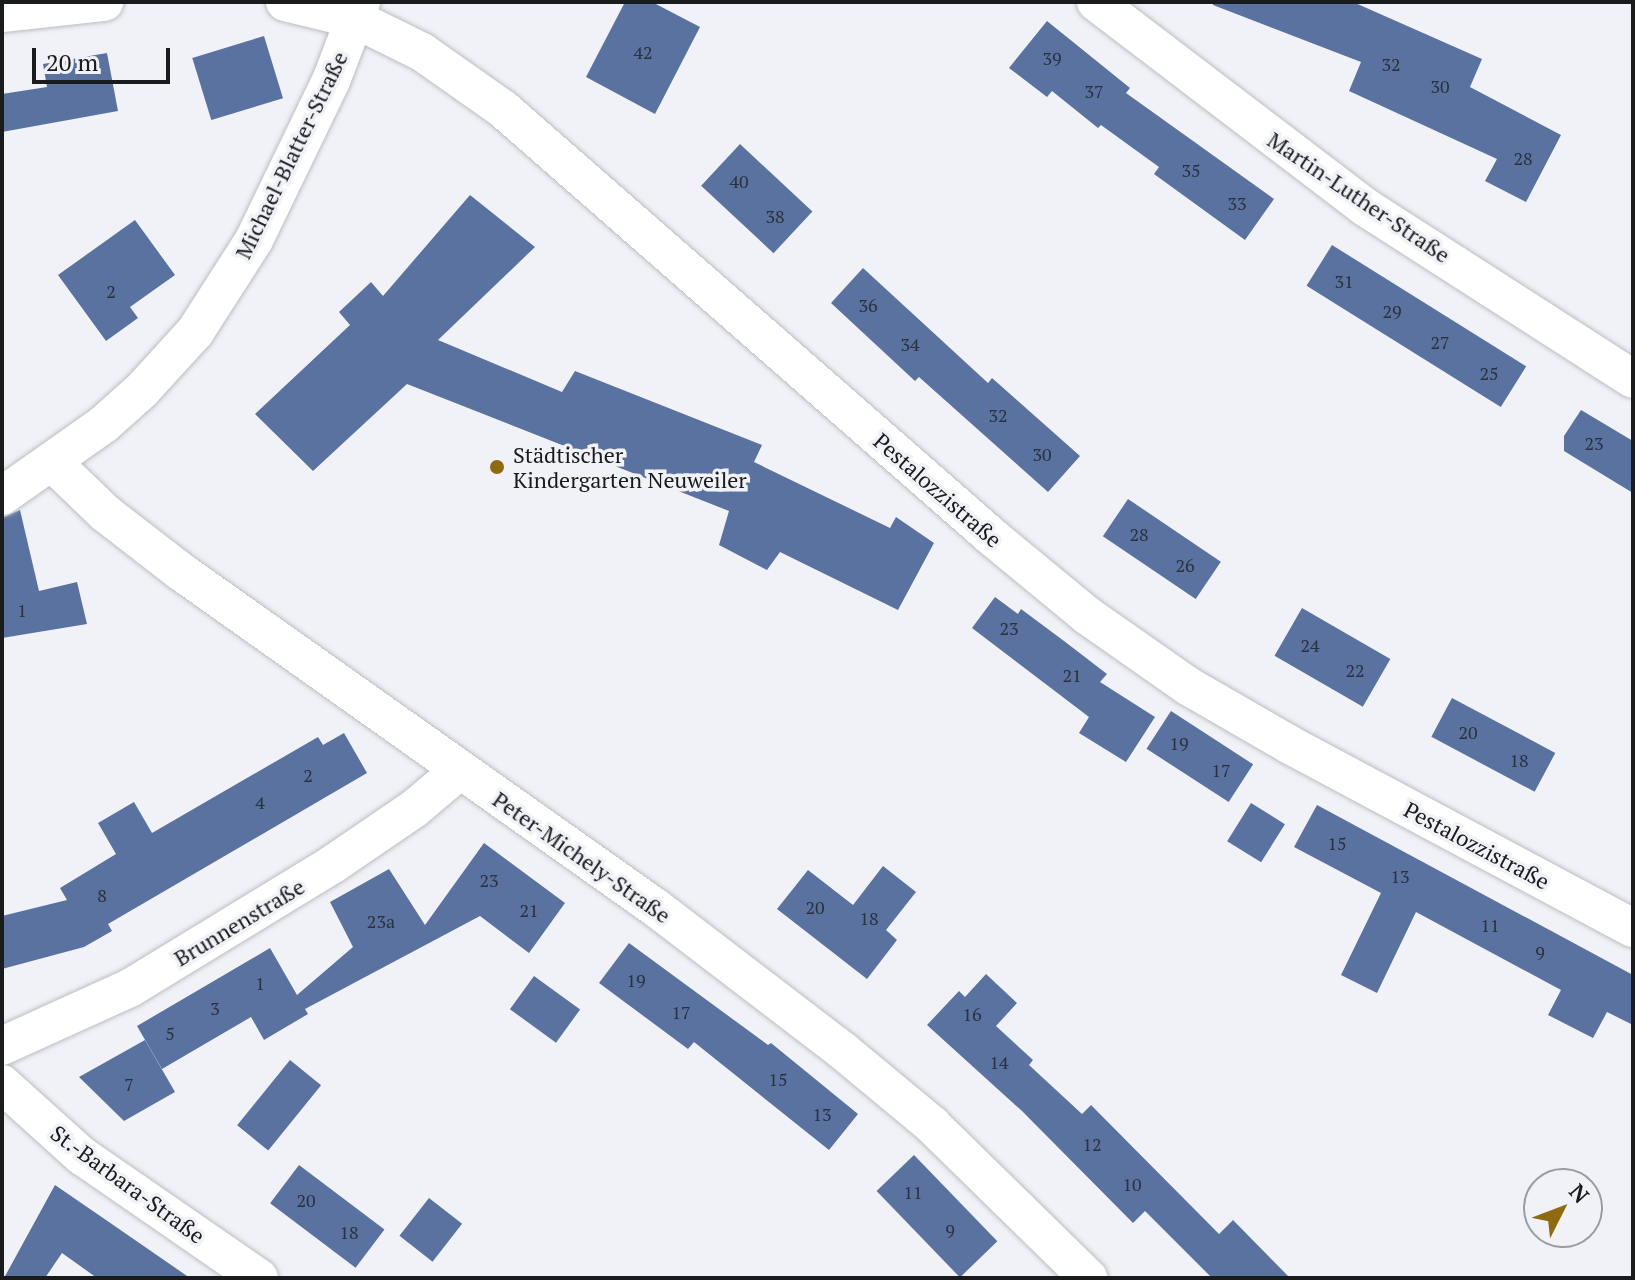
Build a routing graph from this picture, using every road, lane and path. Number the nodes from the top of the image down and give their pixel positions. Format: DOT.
graph roads {
  1 [pos="104,2"];
  2 [pos="285,2"];
  3 [pos="1096,2"];
  4 [pos="358,11"];
  5 [pos="2,13"];
  6 [pos="1633,379"];
  7 [pos="52,462"];
  8 [pos="2,496"];
  9 [pos="459,771"];
  10 [pos="1633,928"];
  11 [pos="2,1046"];
  12 [pos="2,1084"];
  13 [pos="259,1278"];
  14 [pos="1088,1278"];
  1 -- 5 [label="street"];
  2 -- 4 [label="street, Pestalozzistraße"];
  3 -- 6 [label="street, Martin-Luther-Straße"];
  4 -- 7 [label="street, Michael-Blatter-Straße"];
  4 -- 10 [label="street, Pestalozzistraße"];
  7 -- 8 [label="street, Michael-Blatter-Straße"];
  7 -- 9 [label="street, Peter-Michely-Straße"];
  9 -- 11 [label="street, Brunnenstraße"];
  9 -- 14 [label="street, Peter-Michely-Straße"];
  12 -- 13 [label="street, St.-Barbara-Straße"];
}
